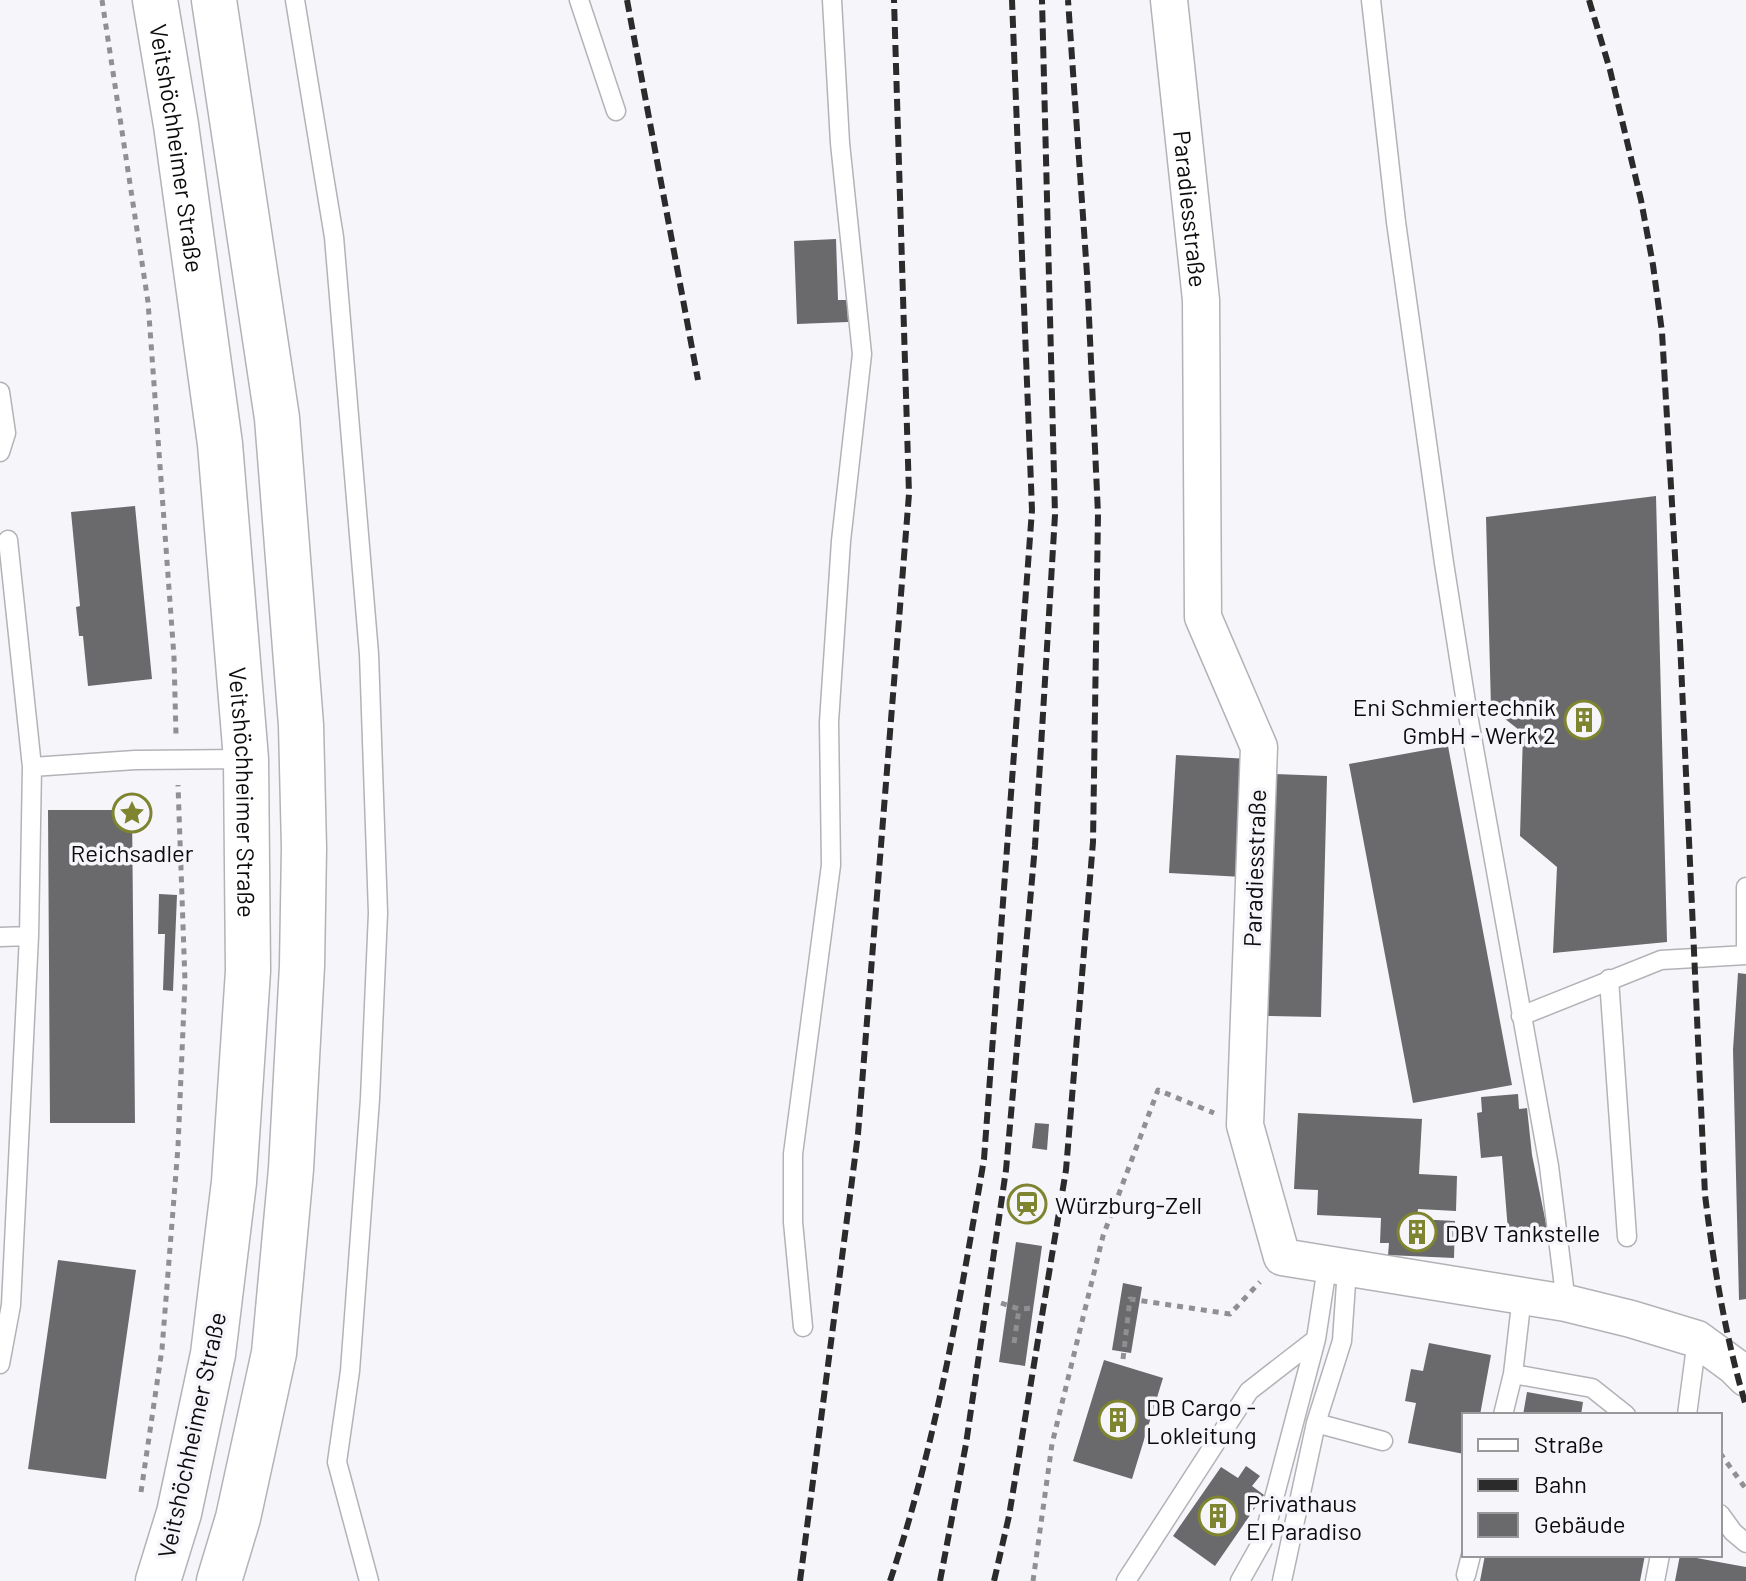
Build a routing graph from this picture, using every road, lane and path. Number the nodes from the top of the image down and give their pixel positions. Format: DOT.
graph roads {
  1 [pos="102,0"];
  2 [pos="155,0"];
  3 [pos="214,0"];
  4 [pos="295,0"];
  5 [pos="579,0"];
  6 [pos="832,0"];
  7 [pos="1169,0"];
  8 [pos="1371,0"];
  9 [pos="616,111"];
  10 [pos="0,392"];
  11 [pos="0,452"];
  12 [pos="8,540"];
  13 [pos="177,759"];
  14 [pos="246,759"];
  15 [pos="32,767"];
  16 [pos="1746,887"];
  17 [pos="29,936"];
  18 [pos="0,937"];
  19 [pos="1746,955"];
  20 [pos="1609,979"];
  21 [pos="1521,1016"];
  22 [pos="1245,1125"];
  23 [pos="1627,1237"];
  24 [pos="1282,1257"];
  25 [pos="1337,1268"];
  26 [pos="1522,1296"];
  27 [pos="1001,1303"];
  28 [pos="1566,1303"];
  29 [pos="1036,1308"];
  30 [pos="1019,1309"];
  31 [pos="803,1327"];
  32 [pos="1316,1339"];
  33 [pos="1697,1339"];
  34 [pos="1014,1343"];
  35 [pos="1123,1359"];
  36 [pos="0,1364"];
  37 [pos="1513,1374"];
  38 [pos="1746,1378"];
  39 [pos="1503,1413"];
  40 [pos="1623,1413"];
  41 [pos="1687,1413"];
  42 [pos="1316,1423"];
  43 [pos="1383,1441"];
  44 [pos="1722,1456"];
  45 [pos="1746,1489"];
  46 [pos="140,1504"];
  47 [pos="1722,1517"];
  48 [pos="1746,1543"];
  49 [pos="1470,1557"];
  50 [pos="1660,1557"];
  51 [pos="1466,1575"];
  52 [pos="158,1581"];
  53 [pos="219,1581"];
  54 [pos="369,1581"];
  55 [pos="1033,1581"];
  56 [pos="1126,1581"];
  57 [pos="1240,1581"];
  58 [pos="1282,1581"];
  59 [pos="1655,1581"];
  1 -- 13 [label="path"];
  2 -- 14 [label="highway, Veitshöchheimer Straße"];
  3 -- 53 [label="highway"];
  4 -- 54 [label="lane"];
  5 -- 9 [label="lane"];
  6 -- 31 [label="lane"];
  7 -- 22 [label="street, Paradiesstraße"];
  8 -- 21 [label="lane"];
  10 -- 11 [label="lane"];
  12 -- 15 [label="lane"];
  13 -- 14 [label="lane"];
  13 -- 15 [label="lane"];
  13 -- 46 [label="path"];
  14 -- 52 [label="highway, Veitshöchheimer Straße"];
  15 -- 17 [label="lane"];
  16 -- 19 [label="lane"];
  17 -- 18 [label="lane"];
  17 -- 36 [label="lane"];
  19 -- 20 [label="lane"];
  20 -- 21 [label="lane"];
  20 -- 23 [label="lane"];
  21 -- 28 [label="lane"];
  22 -- 24 [label="street, Paradiesstraße"];
  22 -- 55 [label="path"];
  24 -- 25 [label="street"];
  24 -- 35 [label="path"];
  25 -- 26 [label="street"];
  25 -- 32 [label="lane"];
  25 -- 42 [label="lane"];
  26 -- 28 [label="street"];
  26 -- 37 [label="lane"];
  27 -- 30 [label="path"];
  28 -- 33 [label="street"];
  29 -- 30 [label="path"];
  30 -- 34 [label="path"];
  32 -- 56 [label="lane"];
  32 -- 57 [label="lane"];
  33 -- 38 [label="street"];
  33 -- 41 [label="lane"];
  37 -- 39 [label="lane"];
  37 -- 40 [label="lane"];
  42 -- 43 [label="lane"];
  42 -- 58 [label="lane"];
  44 -- 45 [label="path"];
  47 -- 48 [label="lane"];
  49 -- 51 [label="lane"];
  50 -- 59 [label="lane"];
}
